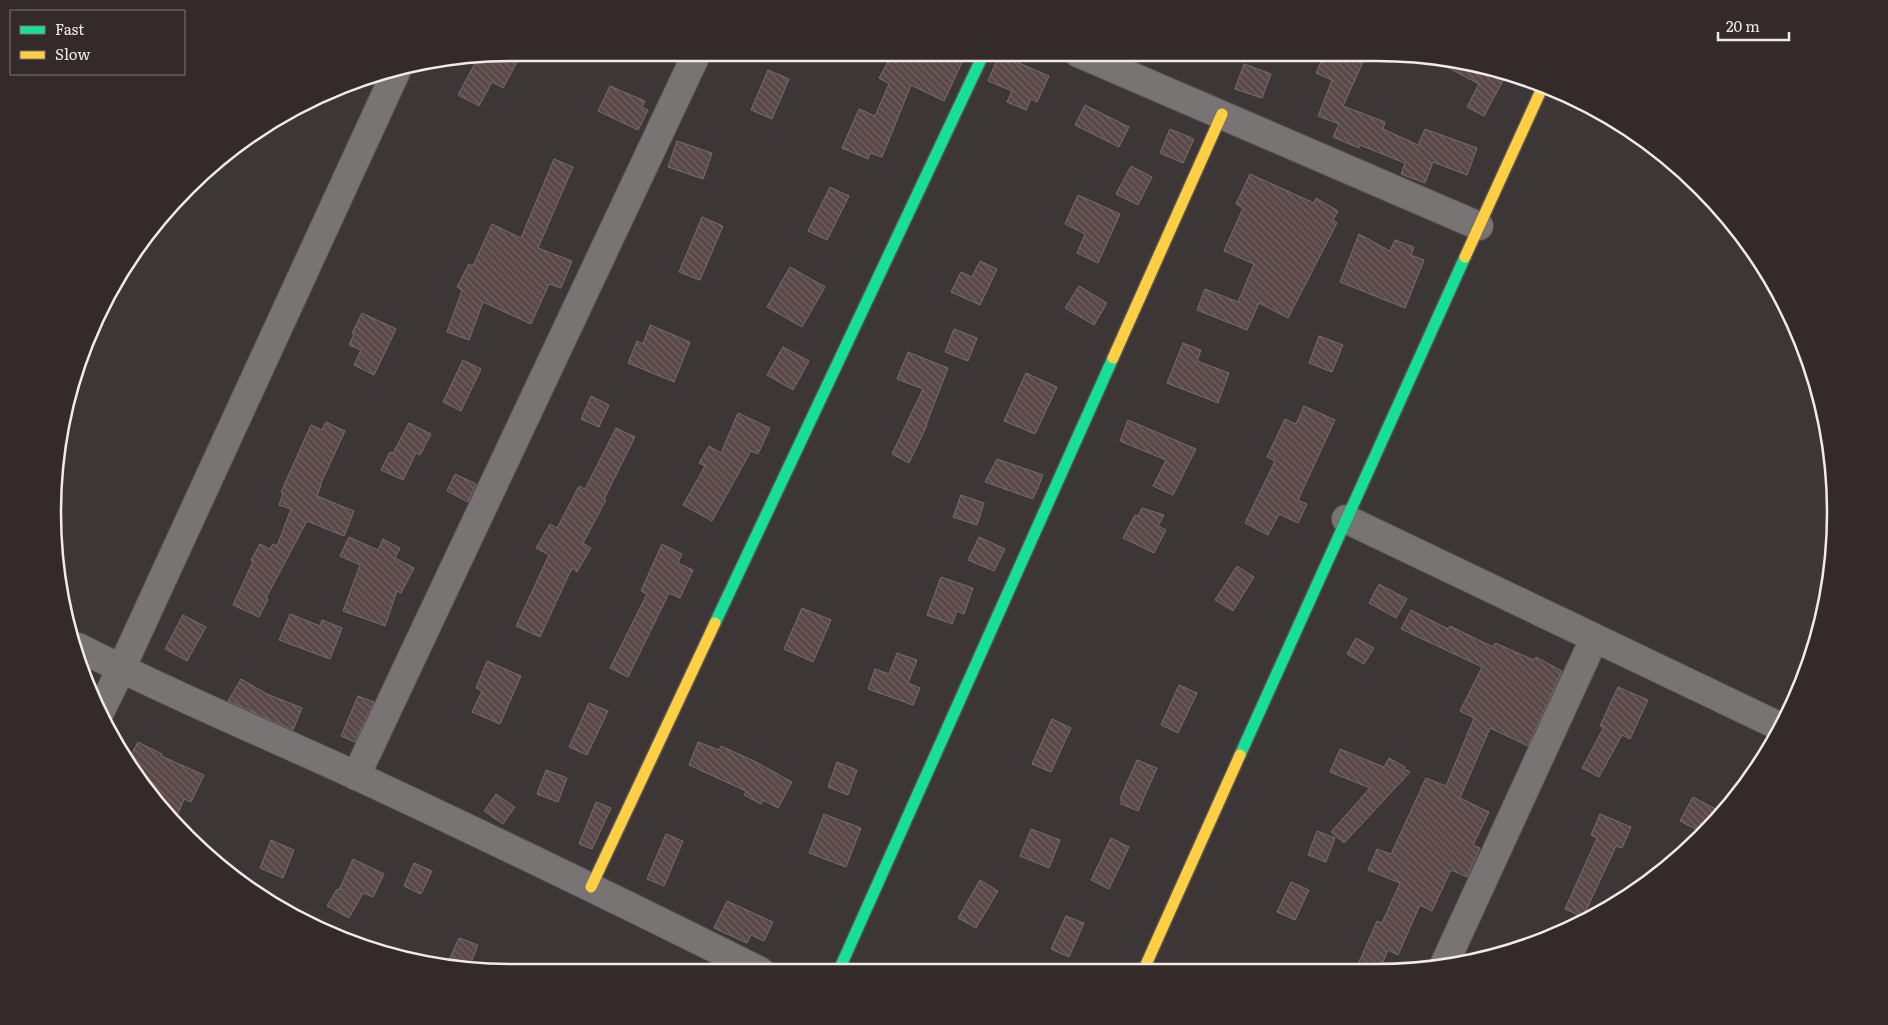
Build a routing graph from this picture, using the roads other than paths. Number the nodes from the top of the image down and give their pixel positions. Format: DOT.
graph roads {
  1 [pos="693,61"];
  2 [pos="980,61"];
  3 [pos="1097,61"];
  4 [pos="393,78"];
  5 [pos="1540,93"];
  6 [pos="1222,114"];
  7 [pos="1479,226"];
  8 [pos="1346,519"];
  9 [pos="1594,639"];
  10 [pos="83,649"];
  11 [pos="121,669"];
  12 [pos="104,703"];
  13 [pos="1774,724"];
  14 [pos="356,776"];
  15 [pos="591,887"];
  16 [pos="1447,958"];
  17 [pos="746,964"];
  18 [pos="842,964"];
  19 [pos="1147,964"];
  1 -- 14 [label="street"];
  2 -- 15 [label="street"];
  3 -- 6 [label="street"];
  4 -- 11 [label="street"];
  5 -- 7 [label="street"];
  6 -- 7 [label="street"];
  6 -- 18 [label="street"];
  7 -- 8 [label="street"];
  8 -- 9 [label="street"];
  8 -- 19 [label="street"];
  9 -- 13 [label="street"];
  9 -- 16 [label="street"];
  10 -- 11 [label="street"];
  11 -- 12 [label="street"];
  11 -- 14 [label="street"];
  14 -- 15 [label="street"];
  15 -- 17 [label="street"];
}
